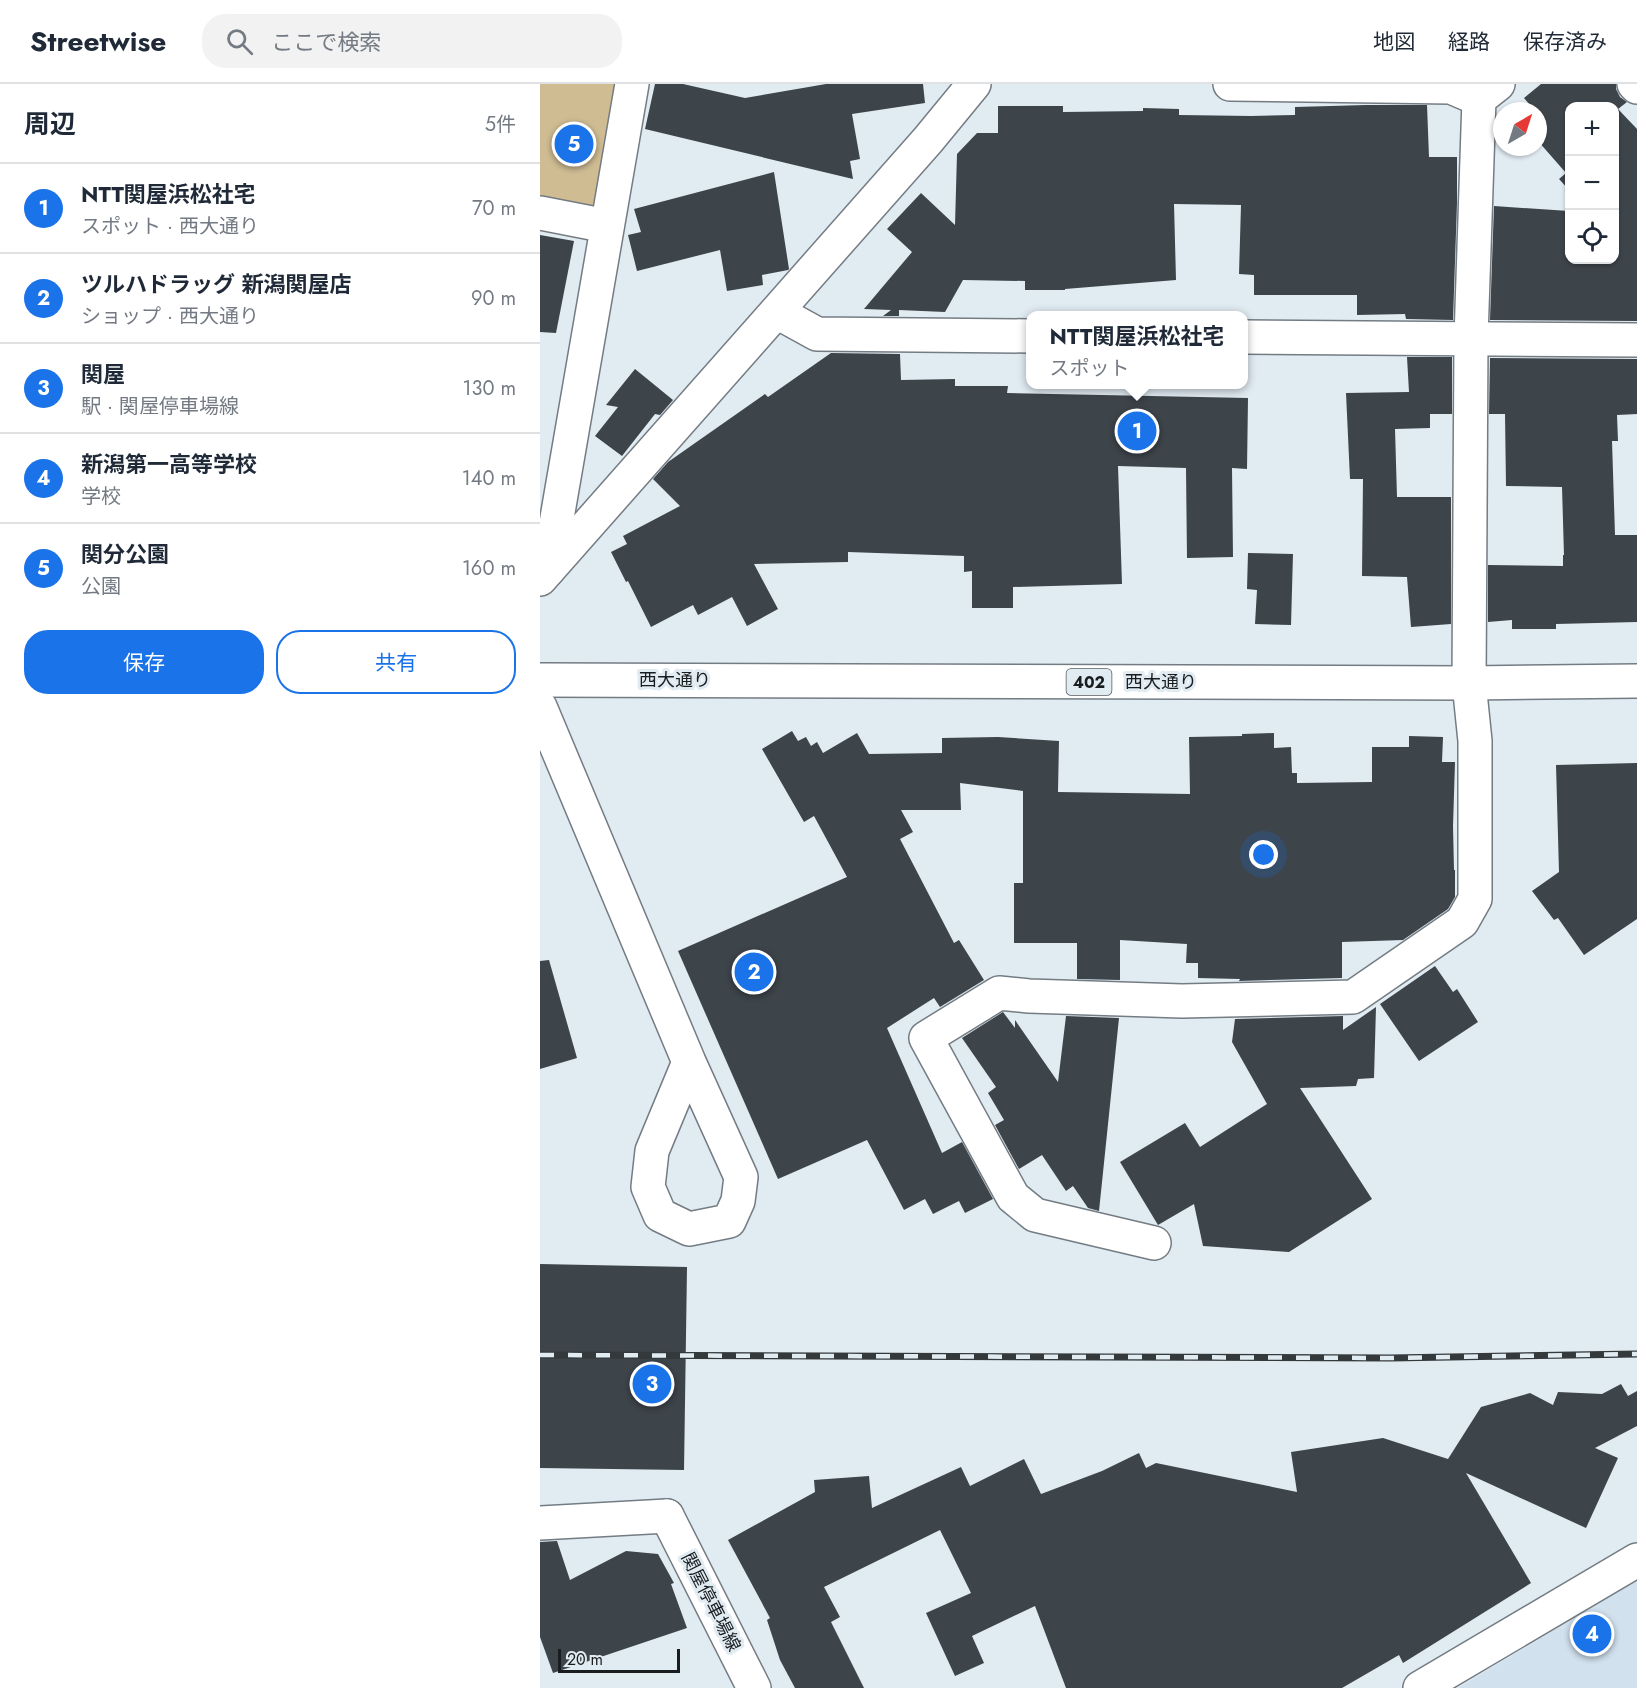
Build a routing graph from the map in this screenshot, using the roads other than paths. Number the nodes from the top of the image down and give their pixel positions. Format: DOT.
graph roads {
  1 [pos="632,84"];
  2 [pos="974,84"];
  3 [pos="1230,84"];
  4 [pos="1489,91"];
  5 [pos="540,213"];
  6 [pos="607,226"];
  7 [pos="777,312"];
  8 [pos="1026,336"];
  9 [pos="1248,337"];
  10 [pos="1472,338"];
  11 [pos="1637,340"];
  12 [pos="544,574"];
  13 [pos="540,680"];
  14 [pos="1637,681"];
  15 [pos="1469,683"];
  16 [pos="540,707"];
  17 [pos="689,1062"];
  18 [pos="1154,1243"];
  19 [pos="540,1523"];
  20 [pos="1637,1560"];
  21 [pos="754,1688"];
  22 [pos="1419,1688"];
  1 -- 6 [label="main road"];
  2 -- 7 [label="main road"];
  3 -- 4 [label="main road"];
  4 -- 10 [label="main road"];
  5 -- 6 [label="main road"];
  6 -- 12 [label="main road"];
  7 -- 8 [label="main road"];
  7 -- 12 [label="main road"];
  9 -- 10 [label="main road"];
  10 -- 11 [label="main road"];
  10 -- 15 [label="main road"];
  13 -- 15 [label="main road, 西大通り / 402"];
  14 -- 15 [label="main road, 西大通り / 402"];
  15 -- 18 [label="main road"];
  16 -- 17 [label="main road"];
  19 -- 21 [label="main road, 関屋停車場線"];
  20 -- 22 [label="main road"];
}
